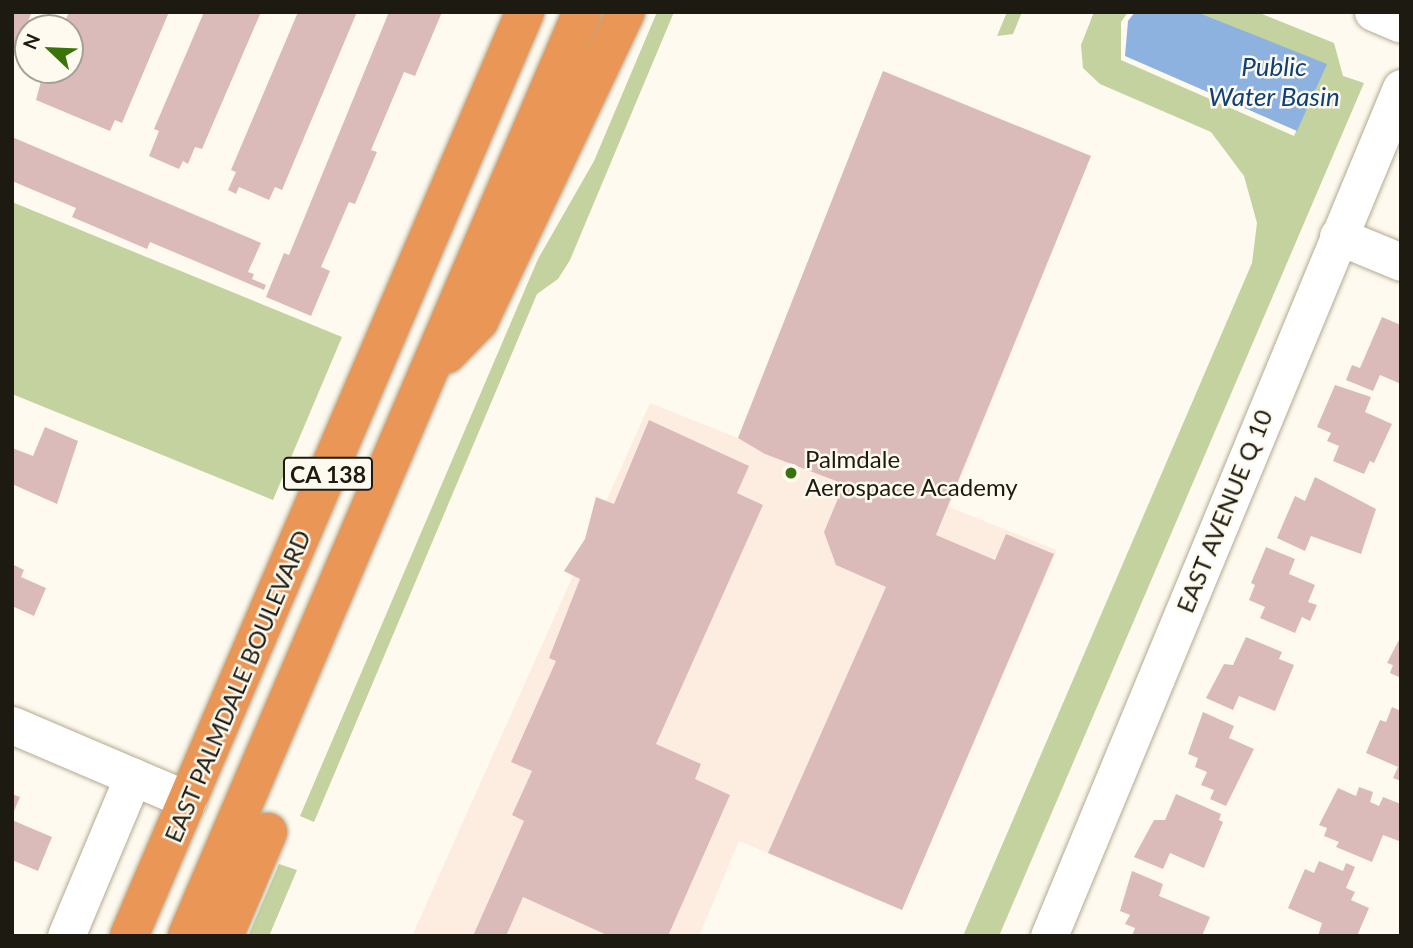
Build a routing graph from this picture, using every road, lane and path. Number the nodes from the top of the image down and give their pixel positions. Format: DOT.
graph roads {
  1 [pos="525,12"];
  2 [pos="582,12"];
  3 [pos="626,12"];
  4 [pos="1373,12"];
  5 [pos="1401,24"];
  6 [pos="1401,88"];
  7 [pos="1338,236"];
  8 [pos="1401,262"];
  9 [pos="426,376"];
  10 [pos="12,725"];
  11 [pos="133,777"];
  12 [pos="188,800"];
  13 [pos="268,832"];
  14 [pos="65,936"];
  15 [pos="129,936"];
  16 [pos="187,936"];
  17 [pos="224,936"];
  18 [pos="1049,936"];
  1 -- 12 [label="highway, EAST PALMDALE BOULEVARD / CA 138"];
  2 -- 9 [label="highway"];
  3 -- 9 [label="highway"];
  4 -- 5 [label="street"];
  6 -- 7 [label="street, EAST AVENUE Q 10"];
  7 -- 8 [label="street"];
  7 -- 18 [label="street, EAST AVENUE Q 10"];
  9 -- 16 [label="highway"];
  10 -- 11 [label="street"];
  11 -- 12 [label="street"];
  11 -- 14 [label="street"];
  12 -- 15 [label="highway, EAST PALMDALE BOULEVARD / CA 138"];
  13 -- 17 [label="highway"];
}
